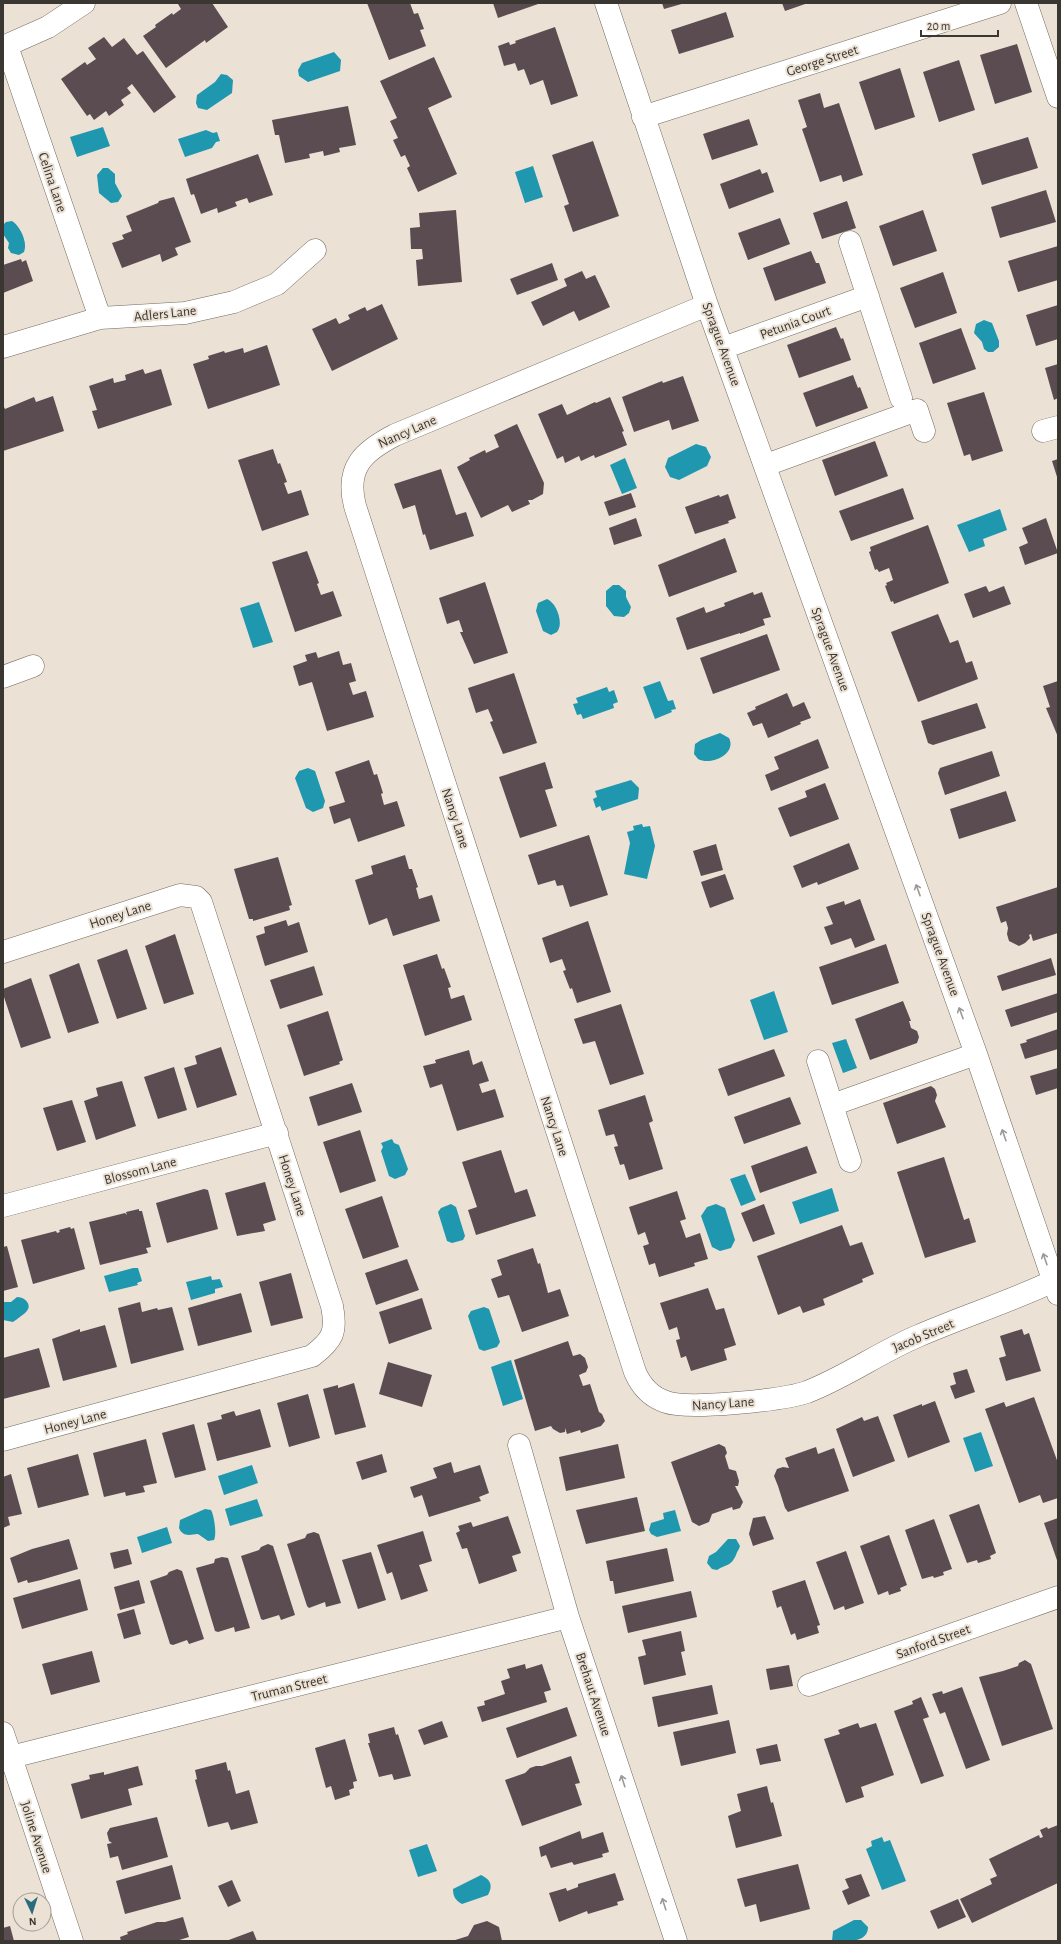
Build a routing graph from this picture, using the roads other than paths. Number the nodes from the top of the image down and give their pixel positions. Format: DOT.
graph roads {
  1 [pos="84,3"];
  2 [pos="606,3"];
  3 [pos="1000,3"];
  4 [pos="1026,3"];
  5 [pos="5,46"];
  6 [pos="1058,97"];
  7 [pos="643,117"];
  8 [pos="850,242"];
  9 [pos="315,250"];
  10 [pos="868,296"];
  11 [pos="707,305"];
  12 [pos="100,318"];
  13 [pos="3,347"];
  14 [pos="723,348"];
  15 [pos="901,398"];
  16 [pos="924,432"];
  17 [pos="766,465"];
  18 [pos="33,666"];
  19 [pos="3,677"];
  20 [pos="3,952"];
  21 [pos="976,1054"];
  22 [pos="818,1061"];
  23 [pos="832,1105"];
  24 [pos="277,1133"];
  25 [pos="850,1162"];
  26 [pos="3,1206"];
  27 [pos="1056,1285"];
  28 [pos="796,1395"];
  29 [pos="3,1440"];
  30 [pos="519,1445"];
  31 [pos="1058,1597"];
  32 [pos="568,1616"];
  33 [pos="809,1685"];
  34 [pos="3,1733"];
  35 [pos="10,1757"];
  36 [pos="72,1941"];
  37 [pos="676,1941"];
  1 -- 5 [label="street"];
  2 -- 7 [label="street, Sprague Avenue"];
  3 -- 7 [label="street, George Street"];
  4 -- 6 [label="street"];
  5 -- 12 [label="street, Celina Lane"];
  7 -- 11 [label="street, Sprague Avenue"];
  8 -- 10 [label="street"];
  9 -- 12 [label="street, Adlers Lane"];
  10 -- 14 [label="street, Petunia Court"];
  10 -- 15 [label="street"];
  11 -- 14 [label="street, Sprague Avenue"];
  11 -- 28 [label="street, Nancy Lane"];
  12 -- 13 [label="street, Adlers Lane"];
  14 -- 17 [label="street, Sprague Avenue"];
  16 -- 17 [label="street"];
  21 -- 17 [label="street, Sprague Avenue, one-way"];
  18 -- 19 [label="street"];
  20 -- 24 [label="street, Honey Lane"];
  21 -- 23 [label="street"];
  27 -- 21 [label="street, Sprague Avenue, one-way"];
  22 -- 23 [label="street"];
  23 -- 25 [label="street"];
  24 -- 26 [label="street, Blossom Lane"];
  24 -- 29 [label="street, Honey Lane"];
  27 -- 28 [label="street, Jacob Street"];
  30 -- 32 [label="street, Brehaut Avenue"];
  31 -- 33 [label="street, Sanford Street"];
  32 -- 35 [label="street, Truman Street"];
  37 -- 32 [label="street, Brehaut Avenue, one-way"];
  34 -- 35 [label="street, Joline Avenue"];
  35 -- 36 [label="street, Joline Avenue"];
}
